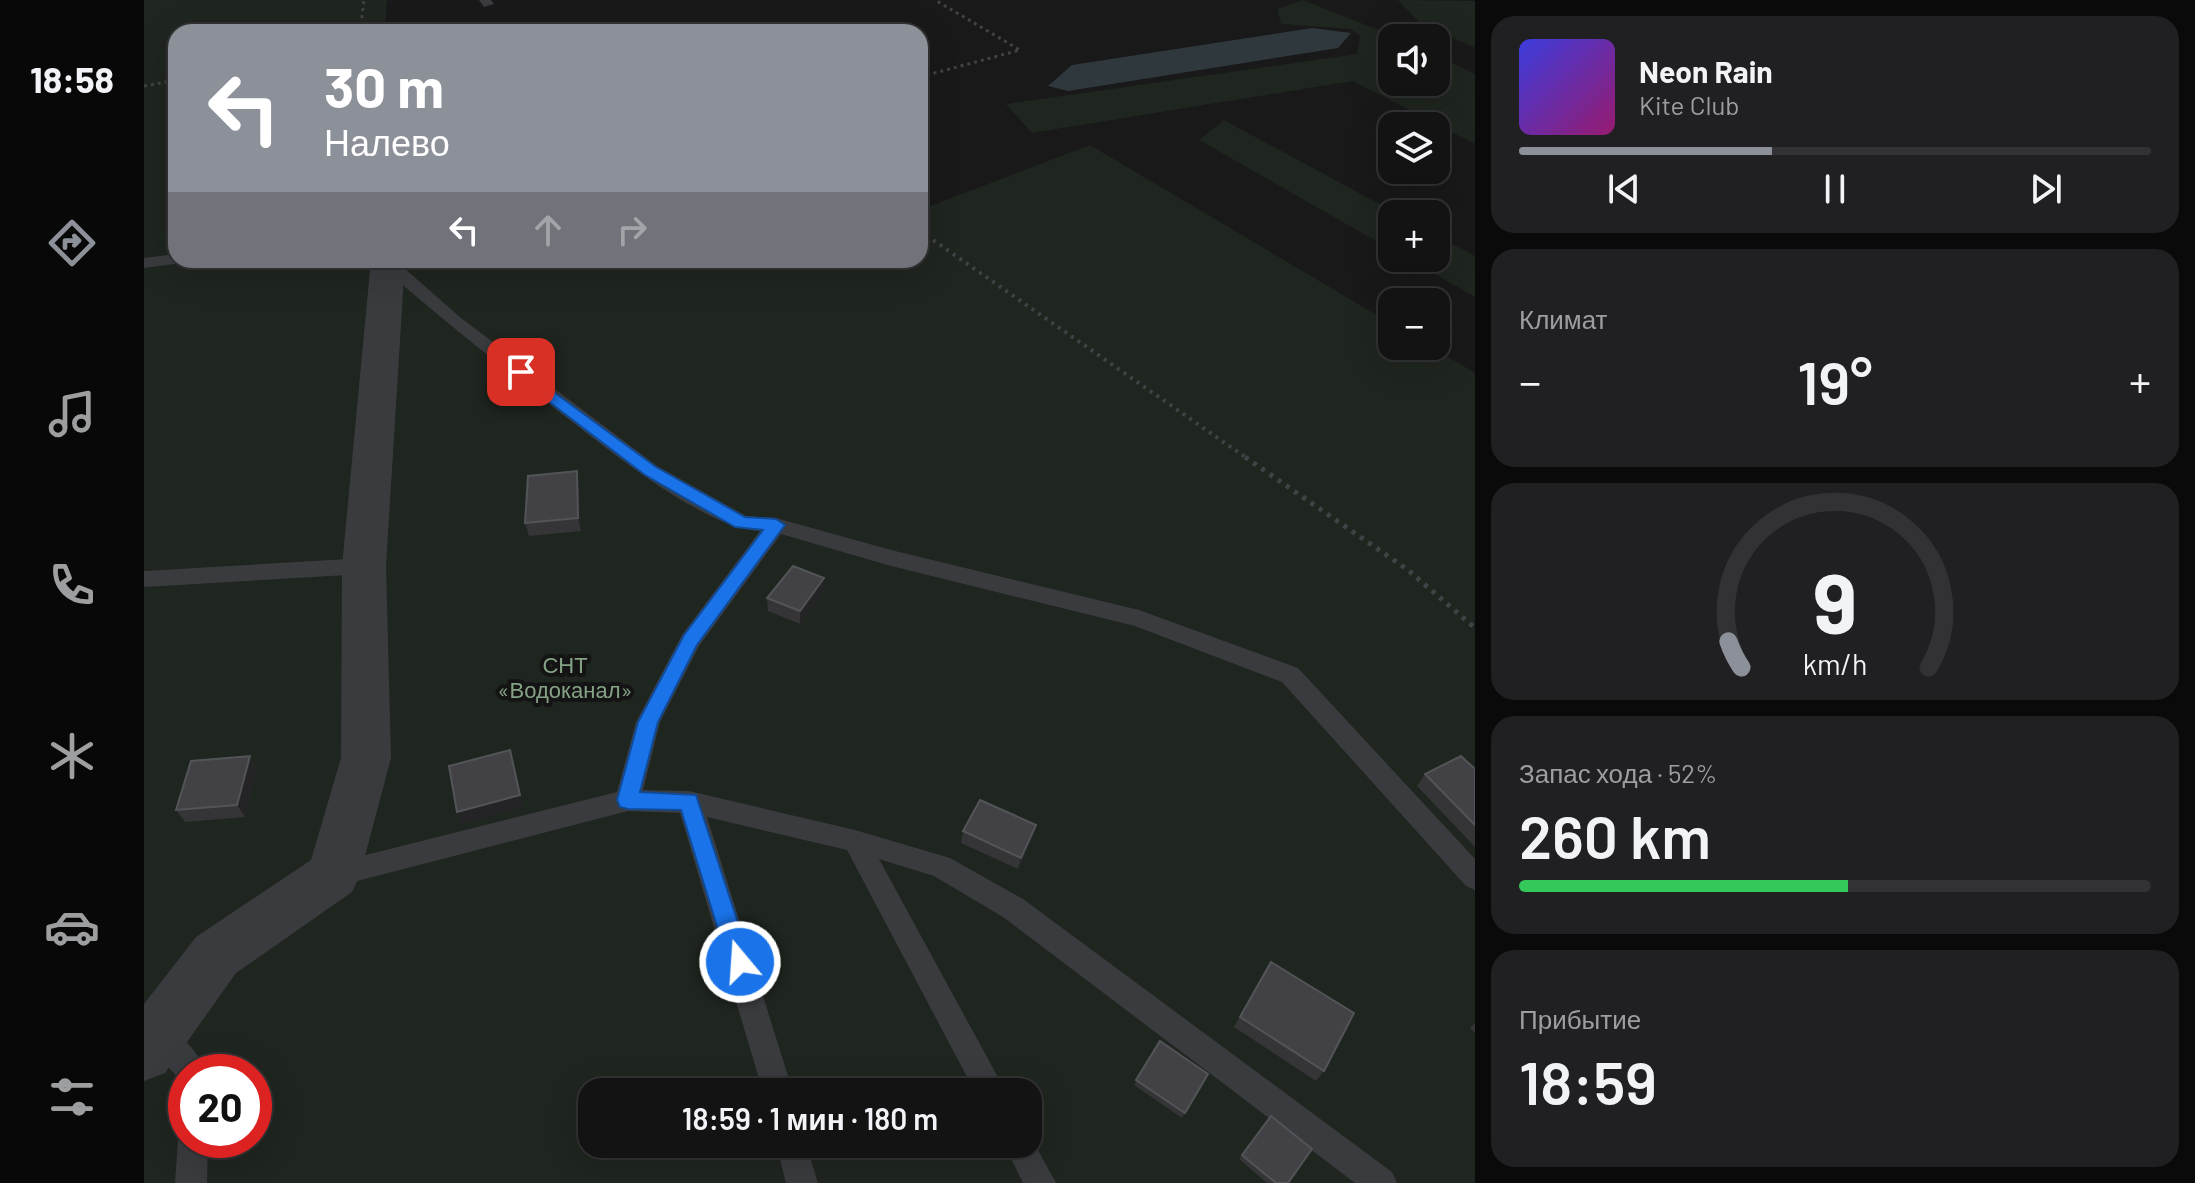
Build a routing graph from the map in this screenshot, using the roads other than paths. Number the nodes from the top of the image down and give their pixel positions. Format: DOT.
graph roads {
  1 [pos="168,258"];
  2 [pos="144,263"];
  3 [pos="388,268"];
  4 [pos="395,268"];
  5 [pos="776,525"];
  6 [pos="364,566"];
  7 [pos="144,579"];
  8 [pos="628,800"];
  9 [pos="689,802"];
  10 [pos="855,841"];
  11 [pos="333,875"];
  12 [pos="1475,878"];
  13 [pos="164,1053"];
  14 [pos="774,1078"];
  15 [pos="983,1078"];
  16 [pos="192,1158"];
  17 [pos="795,1158"];
  18 [pos="1027,1158"];
  19 [pos="191,1183"];
  20 [pos="802,1183"];
  21 [pos="1040,1183"];
  22 [pos="1381,1183"];
  1 -- 2 [label="lane"];
  3 -- 6 [label="street"];
  4 -- 5 [label="lane"];
  5 -- 8 [label="lane"];
  5 -- 12 [label="lane"];
  6 -- 7 [label="lane"];
  6 -- 11 [label="street"];
  8 -- 9 [label="lane"];
  8 -- 11 [label="lane"];
  9 -- 10 [label="lane"];
  9 -- 14 [label="lane"];
  10 -- 15 [label="lane"];
  10 -- 22 [label="lane"];
  11 -- 13 [label="street"];
  16 -- 19 [label="lane"];
  17 -- 20 [label="lane"];
  18 -- 21 [label="lane"];
}
